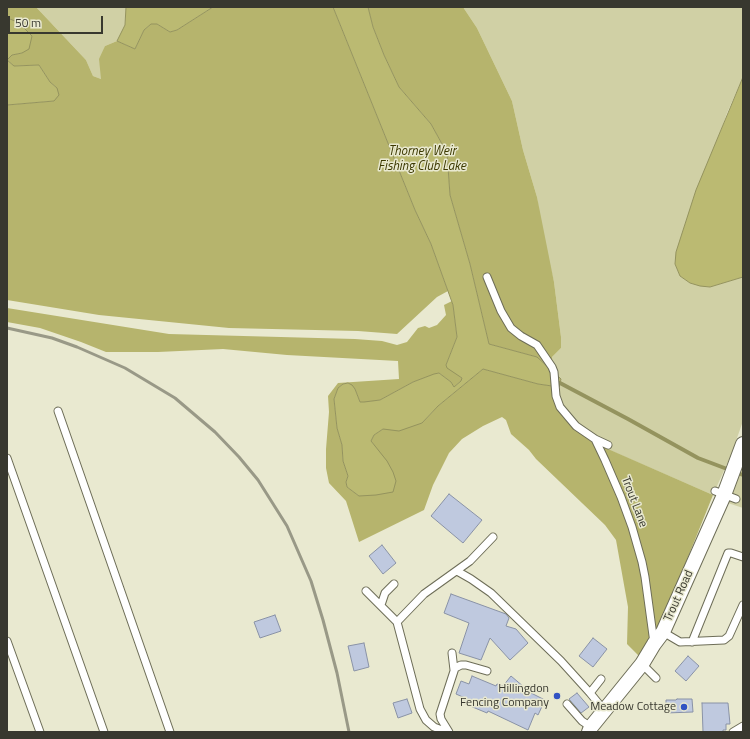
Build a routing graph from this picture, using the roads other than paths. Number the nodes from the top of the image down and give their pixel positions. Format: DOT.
graph roads {
  1 [pos="487,277"];
  2 [pos="58,411"];
  3 [pos="595,439"];
  4 [pos="608,445"];
  5 [pos="742,448"];
  6 [pos="7,458"];
  7 [pos="493,537"];
  8 [pos="743,557"];
  9 [pos="457,571"];
  10 [pos="394,584"];
  11 [pos="366,590"];
  12 [pos="381,605"];
  13 [pos="743,605"];
  14 [pos="397,622"];
  15 [pos="663,632"];
  16 [pos="7,641"];
  17 [pos="692,642"];
  18 [pos="654,644"];
  19 [pos="452,653"];
  20 [pos="642,664"];
  21 [pos="454,670"];
  22 [pos="487,671"];
  23 [pos="656,678"];
  24 [pos="601,679"];
  25 [pos="590,693"];
  26 [pos="567,704"];
  27 [pos="604,710"];
  28 [pos="743,726"];
  29 [pos="590,730"];
  30 [pos="40,732"];
  31 [pos="104,732"];
  32 [pos="170,732"];
  33 [pos="448,732"];
  34 [pos="733,732"];
  1 -- 3 [label="lane"];
  2 -- 32 [label="lane"];
  3 -- 4 [label="lane"];
  3 -- 18 [label="lane, Trout Lane"];
  5 -- 15 [label="street, Trout Road"];
  6 -- 31 [label="lane"];
  7 -- 9 [label="lane"];
  8 -- 17 [label="lane"];
  9 -- 14 [label="lane"];
  9 -- 25 [label="lane"];
  10 -- 12 [label="lane"];
  11 -- 12 [label="lane"];
  12 -- 14 [label="lane"];
  13 -- 17 [label="lane"];
  14 -- 33 [label="lane"];
  15 -- 17 [label="lane"];
  15 -- 18 [label="street, Trout Road"];
  16 -- 30 [label="lane"];
  18 -- 20 [label="street, Trout Road"];
  19 -- 21 [label="lane"];
  20 -- 23 [label="lane"];
  20 -- 27 [label="street, Trout Road"];
  21 -- 22 [label="lane"];
  21 -- 33 [label="lane"];
  24 -- 25 [label="lane"];
  25 -- 27 [label="lane"];
  26 -- 29 [label="lane"];
  27 -- 29 [label="street, Trout Road"];
  28 -- 34 [label="lane"];
}
